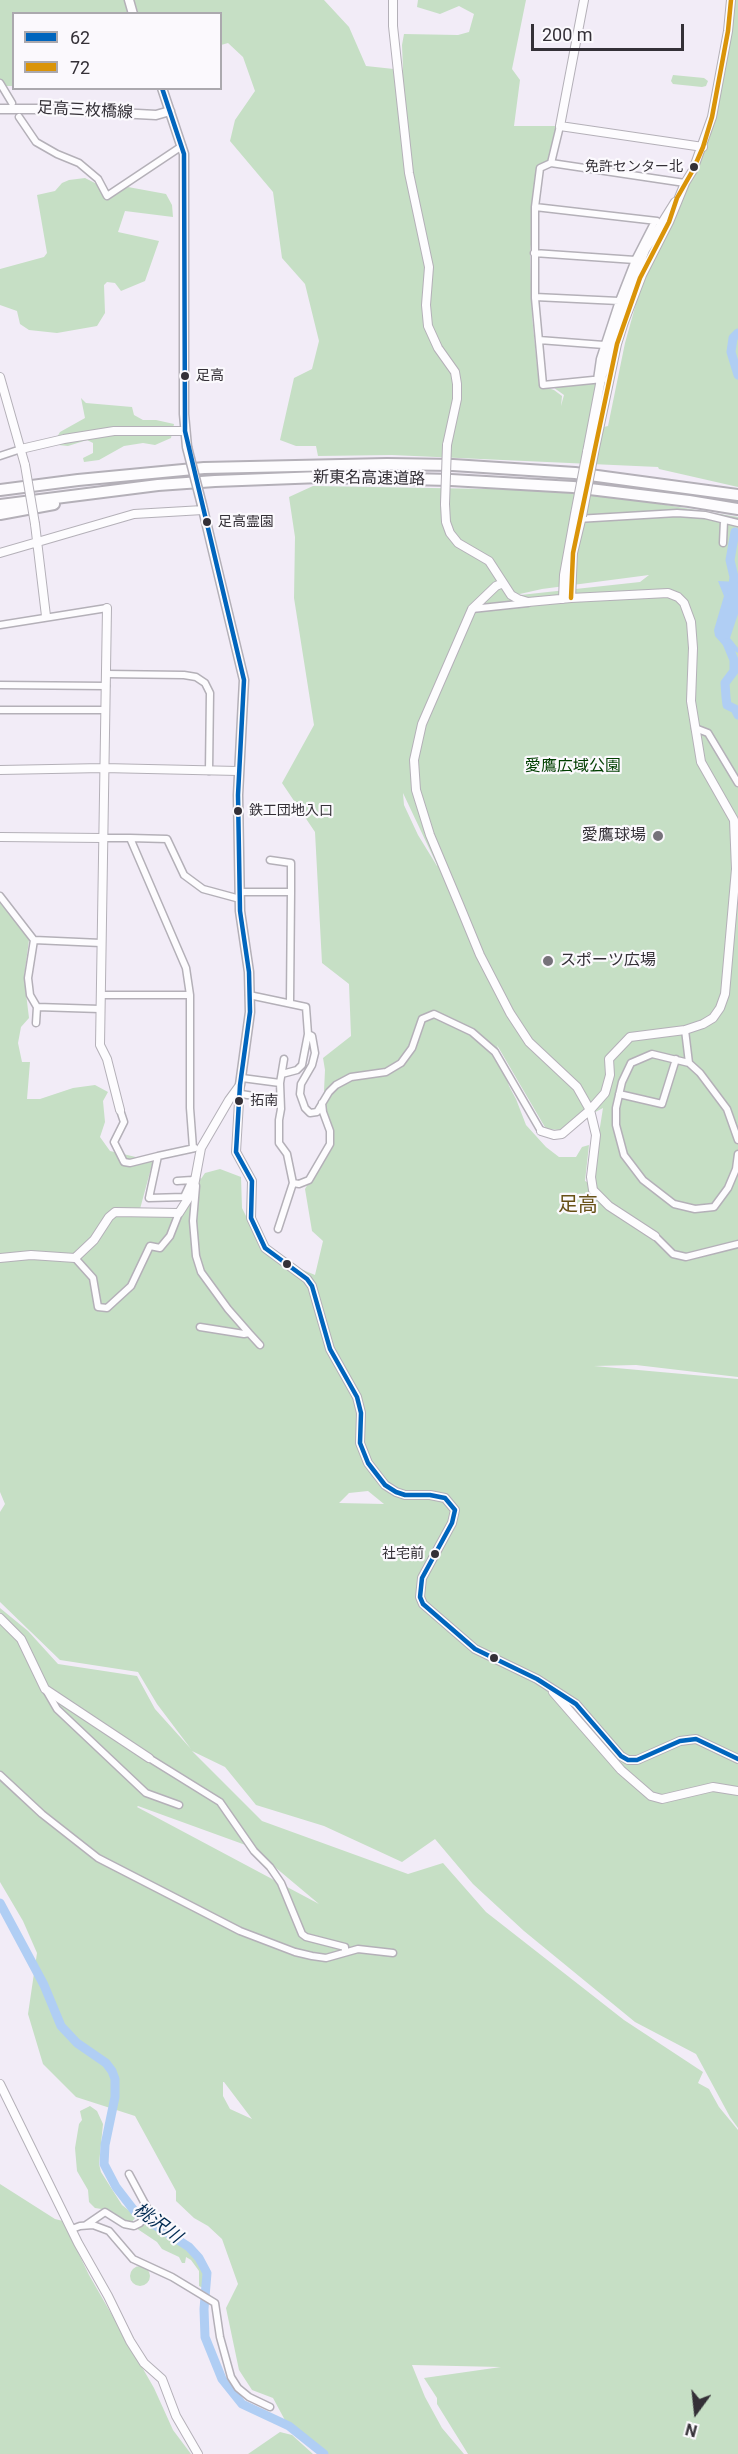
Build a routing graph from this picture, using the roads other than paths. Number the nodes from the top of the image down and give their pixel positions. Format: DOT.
graph roads {
  1 [pos="393,0"];
  2 [pos="584,0"];
  3 [pos="731,0"];
  4 [pos="0,83"];
  5 [pos="163,90"];
  6 [pos="12,103"];
  7 [pos="0,109"];
  8 [pos="170,111"];
  9 [pos="19,117"];
  10 [pos="560,126"];
  11 [pos="182,146"];
  12 [pos="703,147"];
  13 [pos="551,163"];
  14 [pos="685,183"];
  15 [pos="535,207"];
  16 [pos="662,222"];
  17 [pos="534,253"];
  18 [pos="635,260"];
  19 [pos="535,297"];
  20 [pos="619,301"];
  21 [pos="539,340"];
  22 [pos="604,345"];
  23 [pos="0,377"];
  24 [pos="603,379"];
  25 [pos="185,431"];
  26 [pos="21,449"];
  27 [pos="0,456"];
  28 [pos="215,481"];
  29 [pos="0,490"];
  30 [pos="738,495"];
  31 [pos="0,505"];
  32 [pos="202,507"];
  33 [pos="738,509"];
  34 [pos="0,514"];
  35 [pos="578,517"];
  36 [pos="724,521"];
  37 [pos="738,523"];
  38 [pos="38,542"];
  39 [pos="723,543"];
  40 [pos="0,553"];
  41 [pos="503,583"];
  42 [pos="567,598"];
  43 [pos="528,602"];
  44 [pos="107,608"];
  45 [pos="472,609"];
  46 [pos="46,616"];
  47 [pos="0,625"];
  48 [pos="106,674"];
  49 [pos="0,685"];
  50 [pos="106,686"];
  51 [pos="0,710"];
  52 [pos="104,710"];
  53 [pos="695,728"];
  54 [pos="103,768"];
  55 [pos="0,770"];
  56 [pos="208,771"];
  57 [pos="238,771"];
  58 [pos="738,783"];
  59 [pos="0,837"];
  60 [pos="102,838"];
  61 [pos="130,838"];
  62 [pos="270,860"];
  63 [pos="291,892"];
  64 [pos="0,896"];
  65 [pos="240,896"];
  66 [pos="34,940"];
  67 [pos="101,943"];
  68 [pos="101,995"];
  69 [pos="190,995"];
  70 [pos="249,995"];
  71 [pos="290,1002"];
  72 [pos="37,1007"];
  73 [pos="100,1009"];
  74 [pos="36,1023"];
  75 [pos="686,1030"];
  76 [pos="308,1034"];
  77 [pos="284,1059"];
  78 [pos="676,1059"];
  79 [pos="689,1062"];
  80 [pos="282,1074"];
  81 [pos="280,1083"];
  82 [pos="241,1086"];
  83 [pos="619,1094"];
  84 [pos="280,1100"];
  85 [pos="322,1102"];
  86 [pos="120,1110"];
  87 [pos="590,1110"];
  88 [pos="542,1131"];
  89 [pos="738,1140"];
  90 [pos="197,1148"];
  91 [pos="738,1154"];
  92 [pos="158,1156"];
  93 [pos="194,1180"];
  94 [pos="177,1181"];
  95 [pos="293,1183"];
  96 [pos="178,1213"];
  97 [pos="278,1229"];
  98 [pos="655,1236"];
  99 [pos="738,1245"];
  100 [pos="0,1258"];
  101 [pos="75,1258"];
  102 [pos="200,1327"];
  103 [pos="249,1332"];
  104 [pos="260,1346"];
  105 [pos="0,1618"];
  106 [pos="548,1686"];
  107 [pos="45,1689"];
  108 [pos="148,1758"];
  109 [pos="738,1759"];
  110 [pos="0,1775"];
  111 [pos="738,1791"];
  112 [pos="179,1805"];
  113 [pos="345,1951"];
  114 [pos="393,1953"];
  115 [pos="0,2084"];
  116 [pos="129,2174"];
  117 [pos="148,2212"];
  118 [pos="86,2225"];
  119 [pos="72,2229"];
  120 [pos="175,2231"];
  121 [pos="270,2407"];
  122 [pos="198,2454"];
  1 -- 41 [label="street, bridge"];
  2 -- 10 [label="street"];
  3 -- 12 [label="street"];
  4 -- 6 [label="street"];
  5 -- 8 [label="main road"];
  7 -- 8 [label="main road, 足高三枚橋線"];
  8 -- 11 [label="main road"];
  9 -- 11 [label="street"];
  10 -- 12 [label="street"];
  10 -- 13 [label="street"];
  11 -- 25 [label="main road"];
  12 -- 14 [label="street"];
  13 -- 14 [label="street"];
  13 -- 15 [label="street"];
  14 -- 16 [label="street"];
  15 -- 16 [label="street"];
  15 -- 17 [label="street"];
  16 -- 18 [label="street"];
  16 -- 24 [label="street"];
  17 -- 18 [label="street"];
  17 -- 19 [label="street"];
  18 -- 20 [label="street"];
  19 -- 20 [label="street"];
  19 -- 21 [label="street"];
  20 -- 22 [label="street"];
  21 -- 22 [label="street"];
  21 -- 24 [label="street"];
  22 -- 24 [label="street"];
  23 -- 26 [label="street"];
  24 -- 35 [label="street, bridge"];
  25 -- 26 [label="street"];
  25 -- 32 [label="main road, bridge"];
  26 -- 27 [label="street"];
  26 -- 38 [label="street, bridge"];
  28 -- 31 [label="highway, 新東名高速道路"];
  28 -- 33 [label="highway, 新東名高速道路"];
  28 -- 34 [label="highway"];
  29 -- 30 [label="highway, 新東名高速道路"];
  32 -- 38 [label="street"];
  32 -- 57 [label="main road"];
  35 -- 36 [label="street"];
  35 -- 42 [label="street"];
  36 -- 37 [label="street"];
  36 -- 39 [label="street"];
  38 -- 40 [label="street"];
  38 -- 46 [label="street"];
  41 -- 43 [label="street"];
  41 -- 45 [label="street"];
  42 -- 43 [label="street"];
  42 -- 53 [label="street"];
  43 -- 45 [label="street"];
  44 -- 46 [label="street"];
  44 -- 48 [label="street"];
  45 -- 87 [label="street"];
  46 -- 47 [label="street"];
  48 -- 50 [label="street"];
  48 -- 56 [label="street"];
  49 -- 50 [label="street"];
  50 -- 52 [label="street"];
  51 -- 52 [label="street"];
  52 -- 54 [label="street"];
  53 -- 58 [label="street"];
  53 -- 75 [label="street"];
  54 -- 55 [label="street"];
  54 -- 56 [label="street"];
  54 -- 60 [label="street"];
  56 -- 57 [label="street"];
  57 -- 65 [label="main road"];
  59 -- 60 [label="street"];
  60 -- 61 [label="street"];
  60 -- 67 [label="street"];
  61 -- 65 [label="street"];
  61 -- 69 [label="street"];
  62 -- 63 [label="street"];
  63 -- 65 [label="street"];
  63 -- 71 [label="street"];
  64 -- 66 [label="street"];
  65 -- 70 [label="main road"];
  66 -- 67 [label="street"];
  66 -- 72 [label="street"];
  67 -- 68 [label="street"];
  68 -- 69 [label="street"];
  68 -- 73 [label="street"];
  69 -- 90 [label="street"];
  70 -- 71 [label="street"];
  70 -- 82 [label="main road"];
  71 -- 76 [label="street"];
  72 -- 73 [label="street"];
  72 -- 74 [label="street"];
  73 -- 86 [label="street"];
  75 -- 79 [label="street"];
  75 -- 87 [label="street"];
  76 -- 80 [label="street"];
  76 -- 85 [label="street"];
  77 -- 80 [label="street"];
  78 -- 79 [label="street"];
  78 -- 83 [label="street"];
  78 -- 83 [label="street"];
  79 -- 89 [label="street"];
  80 -- 81 [label="street"];
  81 -- 82 [label="street"];
  81 -- 84 [label="street"];
  82 -- 84 [label="street"];
  82 -- 90 [label="street"];
  82 -- 106 [label="street"];
  83 -- 91 [label="street"];
  84 -- 95 [label="street"];
  85 -- 88 [label="street"];
  85 -- 95 [label="street"];
  86 -- 92 [label="street"];
  87 -- 88 [label="street"];
  87 -- 98 [label="street"];
  90 -- 92 [label="street"];
  90 -- 93 [label="street"];
  92 -- 93 [label="street"];
  93 -- 94 [label="street"];
  93 -- 96 [label="street"];
  93 -- 103 [label="street"];
  95 -- 97 [label="street"];
  96 -- 101 [label="street"];
  96 -- 101 [label="street"];
  98 -- 99 [label="street"];
  100 -- 101 [label="street"];
  102 -- 103 [label="street"];
  103 -- 104 [label="street"];
  105 -- 107 [label="street"];
  106 -- 109 [label="street"];
  106 -- 111 [label="street"];
  107 -- 108 [label="street"];
  107 -- 112 [label="street"];
  108 -- 113 [label="street"];
  110 -- 113 [label="street"];
  113 -- 114 [label="street"];
  115 -- 119 [label="street"];
  116 -- 117 [label="street"];
  117 -- 118 [label="street"];
  117 -- 120 [label="street"];
  118 -- 119 [label="street"];
  118 -- 121 [label="street"];
  119 -- 122 [label="street"];
}
